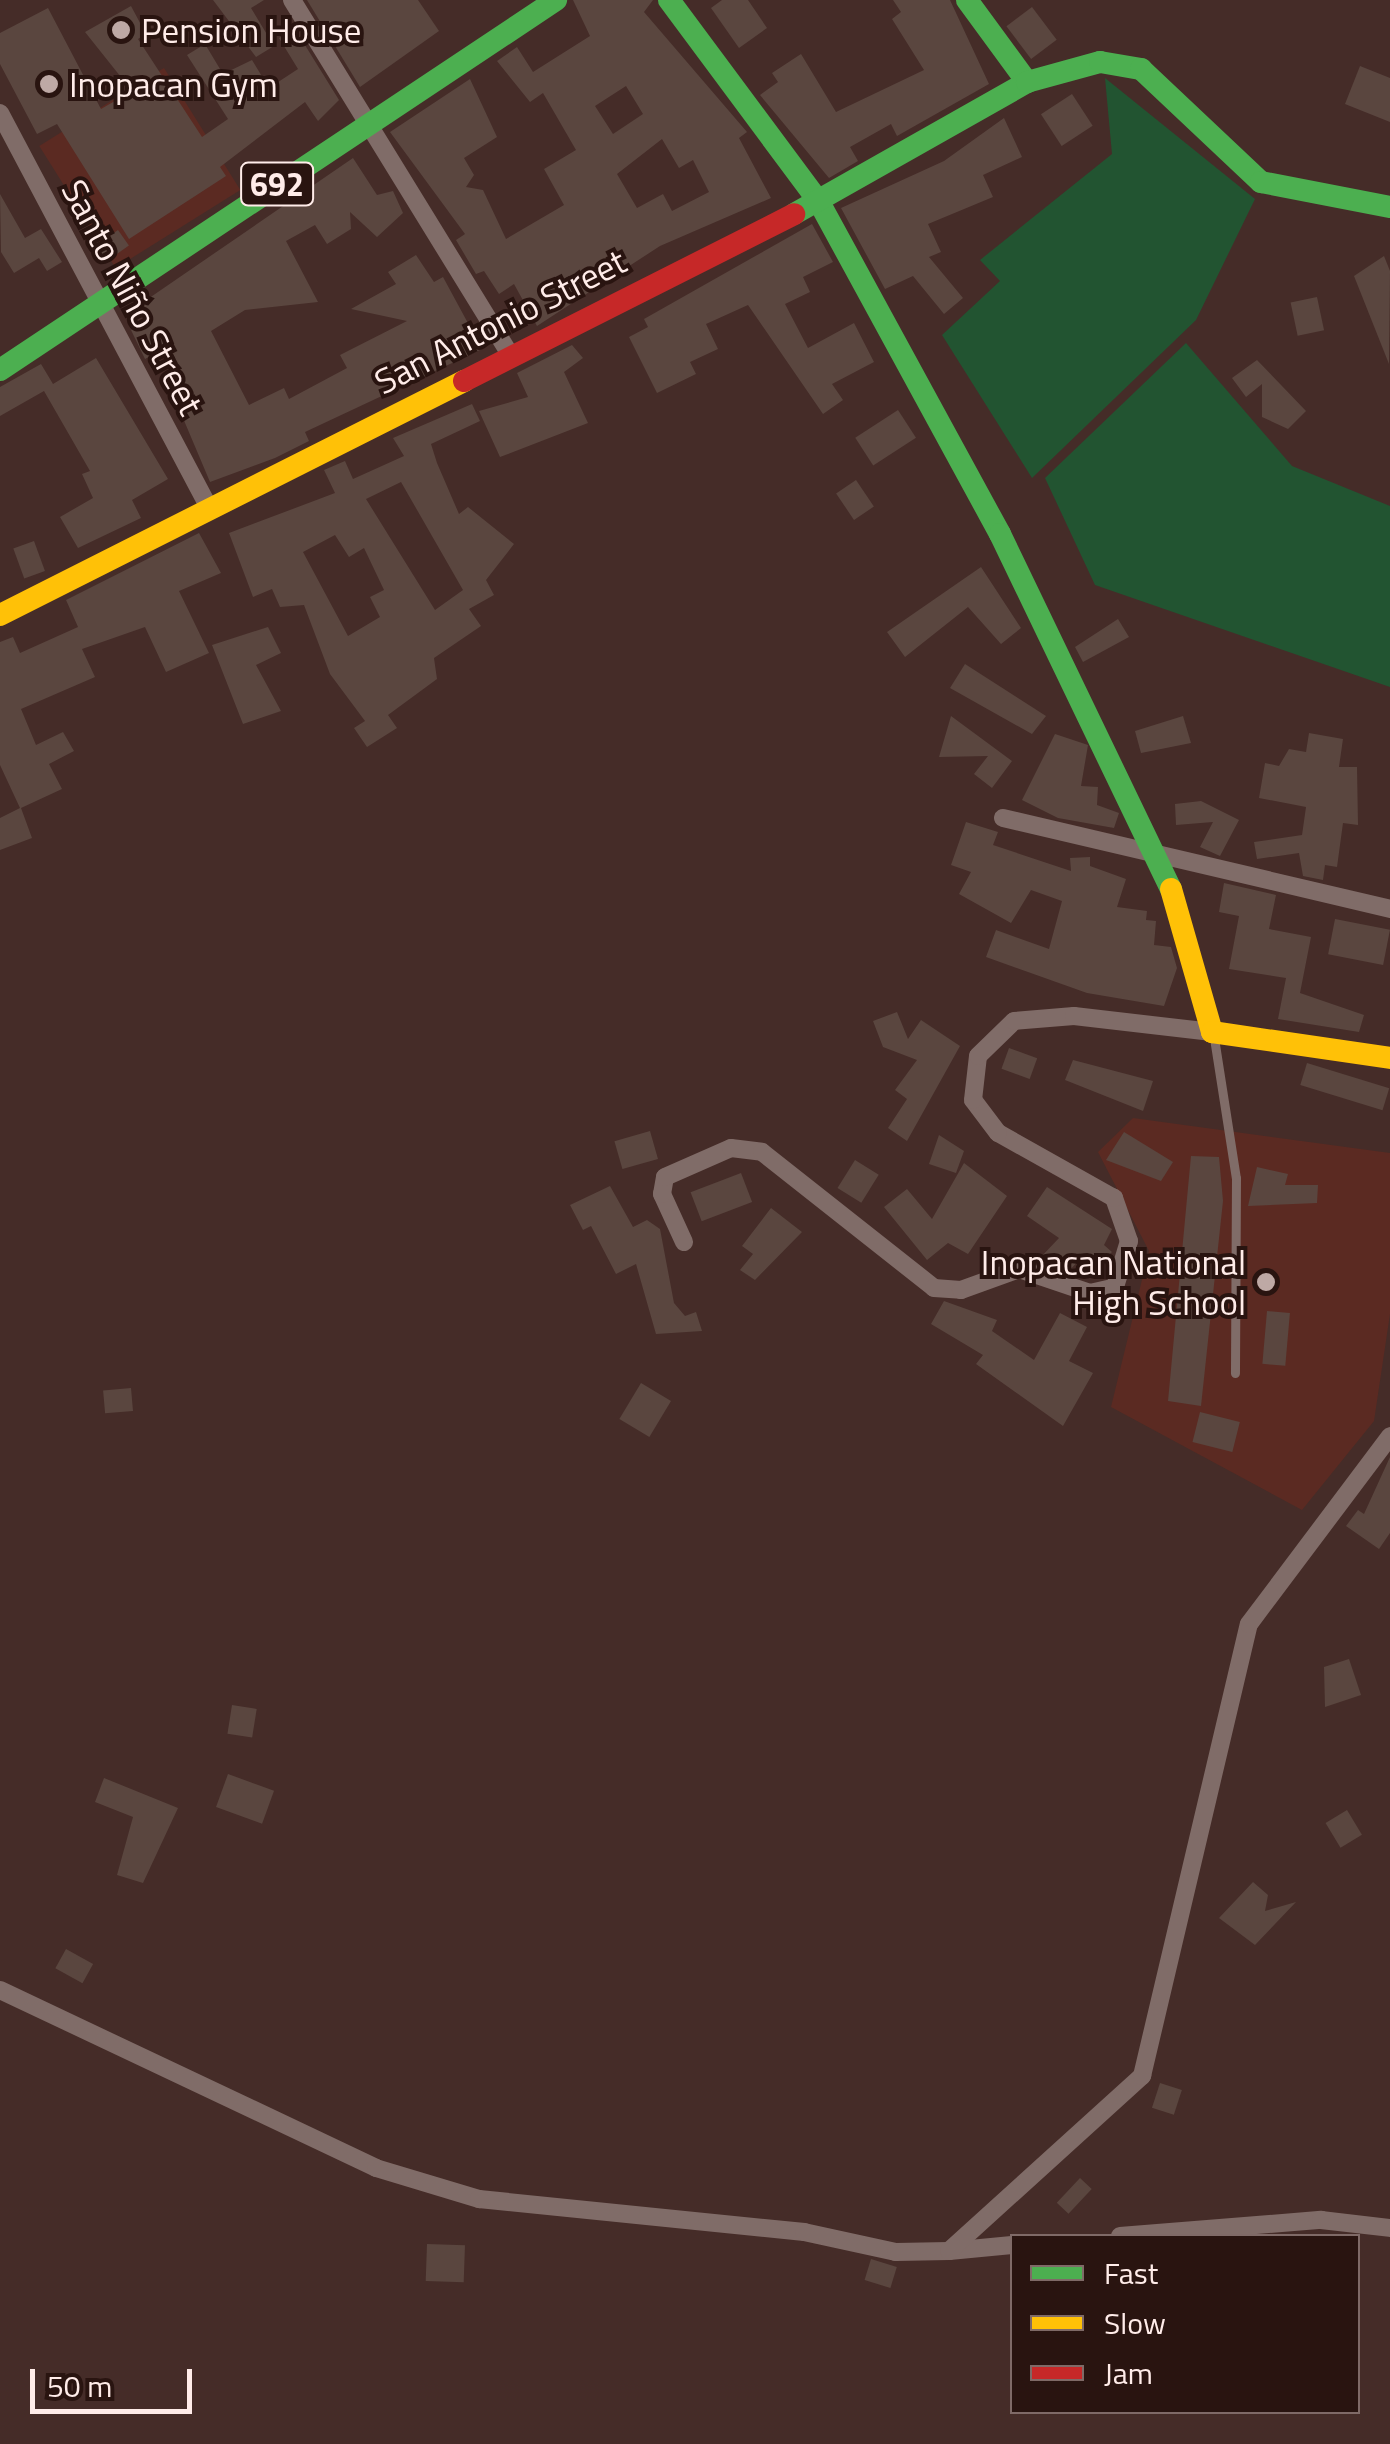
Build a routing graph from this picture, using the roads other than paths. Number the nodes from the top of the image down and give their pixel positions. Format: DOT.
graph roads {
  1 [pos="292,0"];
  2 [pos="556,0"];
  3 [pos="668,0"];
  4 [pos="967,0"];
  5 [pos="1027,82"];
  6 [pos="0,113"];
  7 [pos="368,123"];
  8 [pos="818,202"];
  9 [pos="1390,207"];
  10 [pos="100,305"];
  11 [pos="509,354"];
  12 [pos="0,370"];
  13 [pos="210,510"];
  14 [pos="0,615"];
  15 [pos="1003,818"];
  16 [pos="1163,858"];
  17 [pos="1390,908"];
  18 [pos="1212,1032"];
  19 [pos="1390,1058"];
  20 [pos="684,1242"];
  21 [pos="1235,1373"];
  22 [pos="1390,1436"];
  23 [pos="0,1990"];
  24 [pos="1390,2228"];
  25 [pos="1145,2234"];
  26 [pos="1010,2246"];
  27 [pos="949,2251"];
  1 -- 7 [label="street"];
  2 -- 7 [label="street, 692"];
  3 -- 8 [label="street"];
  4 -- 5 [label="street"];
  5 -- 8 [label="street, San Antonio Street"];
  5 -- 9 [label="street, San Antonio Street"];
  6 -- 10 [label="street, Santo Niño Street"];
  7 -- 10 [label="street, 692"];
  7 -- 11 [label="street"];
  8 -- 11 [label="street, San Antonio Street"];
  8 -- 16 [label="street"];
  10 -- 12 [label="street, 692"];
  10 -- 13 [label="street, Santo Niño Street"];
  11 -- 13 [label="street, San Antonio Street"];
  13 -- 14 [label="street, San Antonio Street"];
  15 -- 16 [label="street"];
  16 -- 17 [label="street"];
  16 -- 18 [label="street"];
  18 -- 19 [label="street"];
  18 -- 20 [label="street"];
  18 -- 21 [label="lane"];
  22 -- 27 [label="street"];
  23 -- 27 [label="street"];
  24 -- 25 [label="street"];
  26 -- 27 [label="street"];
}
